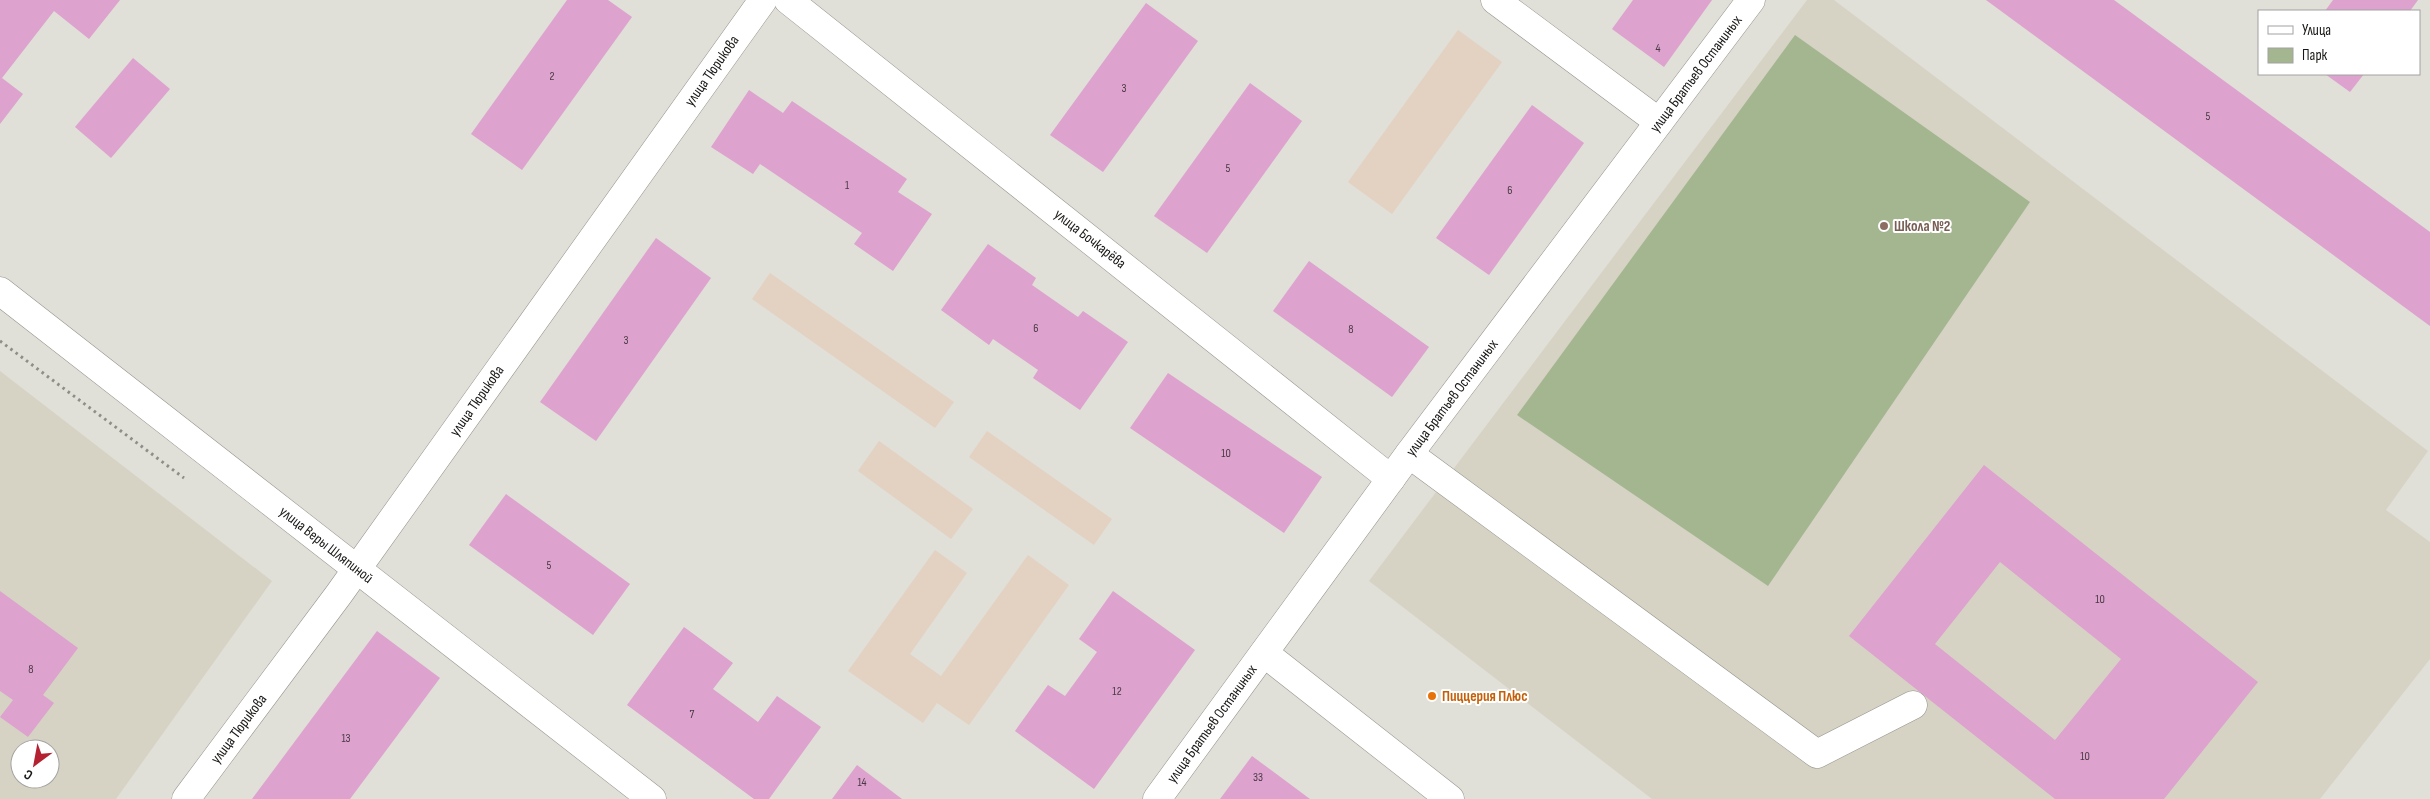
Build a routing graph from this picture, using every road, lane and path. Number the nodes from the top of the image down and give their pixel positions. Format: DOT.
graph roads {
  1 [pos="763,0"];
  2 [pos="788,0"];
  3 [pos="1495,0"];
  4 [pos="1751,0"];
  5 [pos="1659,122"];
  6 [pos="0,291"];
  7 [pos="0,340"];
  8 [pos="1409,454"];
  9 [pos="1391,479"];
  10 [pos="189,482"];
  11 [pos="357,569"];
  12 [pos="1264,652"];
  13 [pos="1912,704"];
  14 [pos="186,799"];
  15 [pos="652,799"];
  16 [pos="1157,799"];
  17 [pos="1450,799"];
  1 -- 11 [label="street, улица Тюрикова"];
  2 -- 9 [label="street, улица Бочкарёва"];
  3 -- 5 [label="street"];
  4 -- 5 [label="street, улица Братьев Останиных"];
  5 -- 8 [label="street, улица Братьев Останиных"];
  6 -- 11 [label="street, улица Веры Шляпиной"];
  7 -- 10 [label="path"];
  8 -- 9 [label="street, улица Братьев Останиных"];
  8 -- 13 [label="street"];
  9 -- 12 [label="street, улица Братьев Останиных"];
  11 -- 14 [label="street, улица Тюрикова"];
  11 -- 15 [label="street, улица Веры Шляпиной"];
  12 -- 16 [label="street, улица Братьев Останиных"];
  12 -- 17 [label="street"];
}
